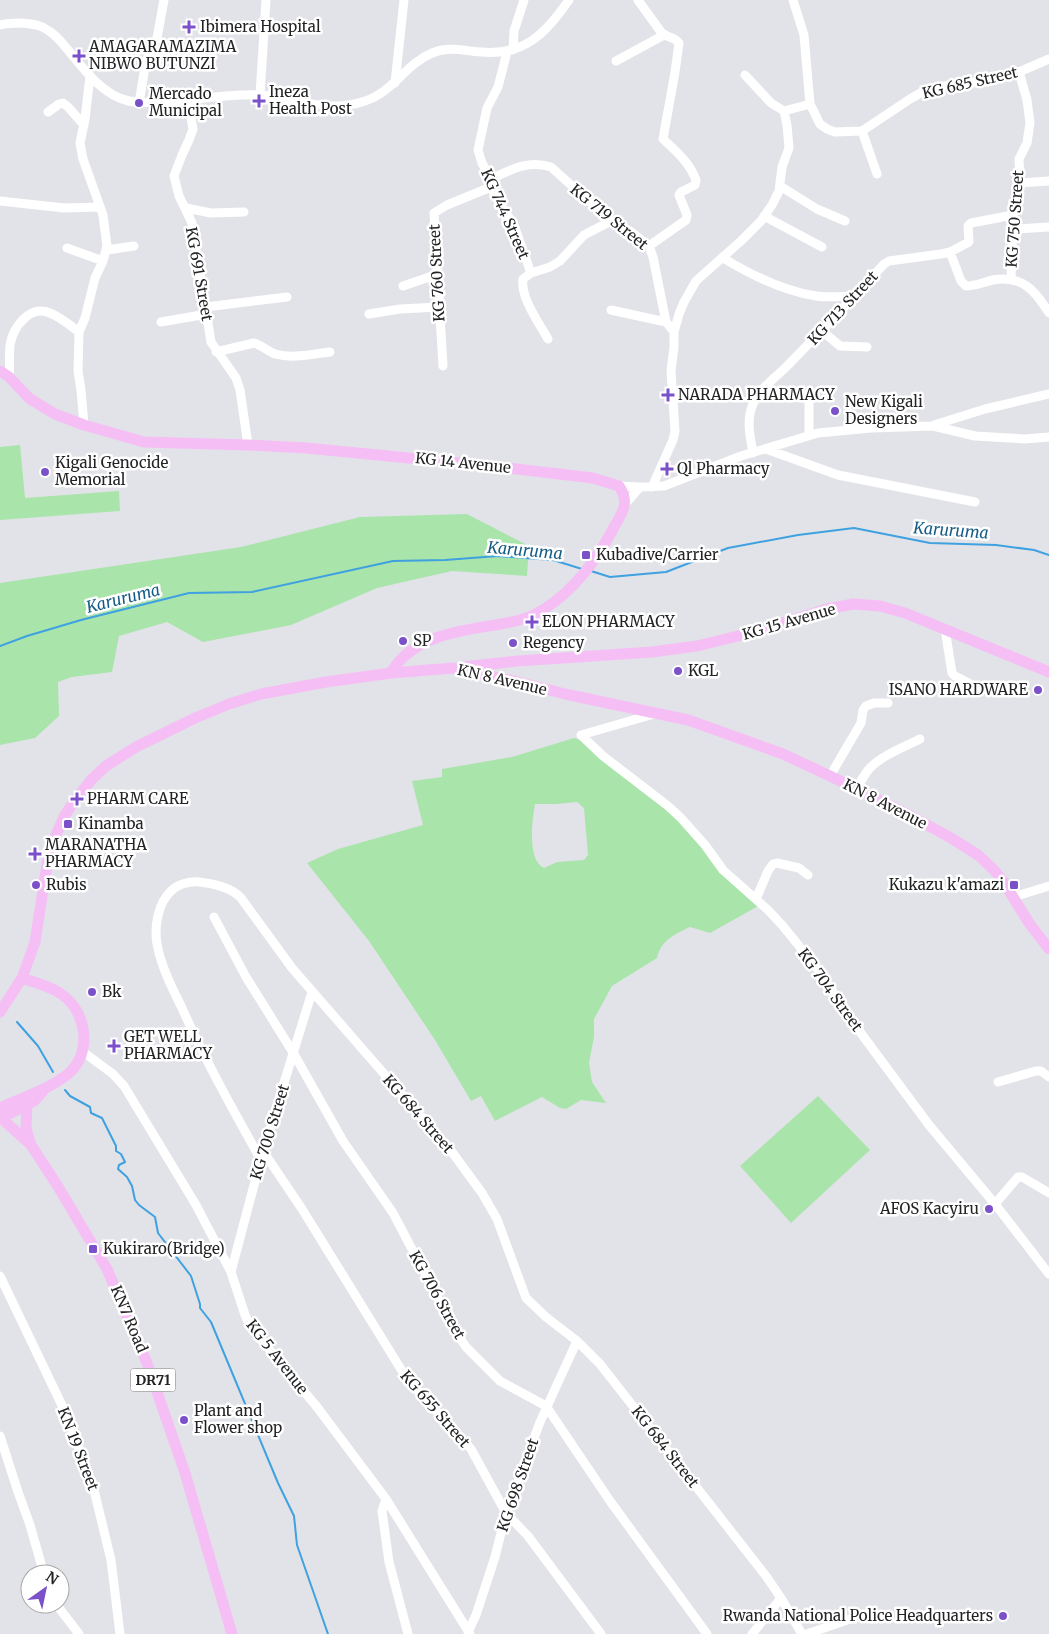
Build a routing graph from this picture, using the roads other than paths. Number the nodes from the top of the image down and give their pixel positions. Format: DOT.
graph roads {
  1 [pos="164,0"];
  2 [pos="266,0"];
  3 [pos="404,0"];
  4 [pos="524,0"];
  5 [pos="570,0"];
  6 [pos="638,0"];
  7 [pos="794,0"];
  8 [pos="0,26"];
  9 [pos="664,36"];
  10 [pos="510,51"];
  11 [pos="1049,59"];
  12 [pos="616,61"];
  13 [pos="1019,72"];
  14 [pos="745,75"];
  15 [pos="90,76"];
  16 [pos="396,83"];
  17 [pos="260,95"];
  18 [pos="188,101"];
  19 [pos="140,103"];
  20 [pos="810,104"];
  21 [pos="784,111"];
  22 [pos="48,112"];
  23 [pos="84,125"];
  24 [pos="862,131"];
  25 [pos="877,174"];
  26 [pos="1049,181"];
  27 [pos="492,183"];
  28 [pos="1020,183"];
  29 [pos="780,186"];
  30 [pos="0,201"];
  31 [pos="100,207"];
  32 [pos="186,208"];
  33 [pos="244,212"];
  34 [pos="1013,215"];
  35 [pos="764,216"];
  36 [pos="611,221"];
  37 [pos="845,221"];
  38 [pos="1049,227"];
  39 [pos="1014,229"];
  40 [pos="134,246"];
  41 [pos="649,246"];
  42 [pos="67,248"];
  43 [pos="822,248"];
  44 [pos="107,250"];
  45 [pos="950,252"];
  46 [pos="723,258"];
  47 [pos="103,261"];
  48 [pos="531,273"];
  49 [pos="438,274"];
  50 [pos="1011,280"];
  51 [pos="403,286"];
  52 [pos="854,296"];
  53 [pos="287,297"];
  54 [pos="439,307"];
  55 [pos="611,310"];
  56 [pos="207,311"];
  57 [pos="1049,313"];
  58 [pos="369,314"];
  59 [pos="161,322"];
  60 [pos="666,322"];
  61 [pos="822,331"];
  62 [pos="79,332"];
  63 [pos="674,332"];
  64 [pos="548,339"];
  65 [pos="867,346"];
  66 [pos="216,352"];
  67 [pos="330,352"];
  68 [pos="443,366"];
  69 [pos="5,374"];
  70 [pos="809,393"];
  71 [pos="1049,394"];
  72 [pos="84,425"];
  73 [pos="932,426"];
  74 [pos="809,435"];
  75 [pos="1049,437"];
  76 [pos="248,445"];
  77 [pos="766,449"];
  78 [pos="753,452"];
  79 [pos="619,486"];
  80 [pos="652,487"];
  81 [pos="640,488"];
  82 [pos="975,502"];
  83 [pos="625,504"];
  84 [pos="945,630"];
  85 [pos="499,662"];
  86 [pos="516,662"];
  87 [pos="453,668"];
  88 [pos="1049,672"];
  89 [pos="391,673"];
  90 [pos="490,676"];
  91 [pos="502,679"];
  92 [pos="518,682"];
  93 [pos="978,688"];
  94 [pos="888,703"];
  95 [pos="656,714"];
  96 [pos="920,739"];
  97 [pos="830,776"];
  98 [pos="856,789"];
  99 [pos="808,875"];
  100 [pos="1049,886"];
  101 [pos="1013,897"];
  102 [pos="756,898"];
  103 [pos="214,917"];
  104 [pos="1049,949"];
  105 [pos="22,978"];
  106 [pos="312,992"];
  107 [pos="0,1012"];
  108 [pos="82,1051"];
  109 [pos="294,1054"];
  110 [pos="1049,1077"];
  111 [pos="998,1082"];
  112 [pos="44,1090"];
  113 [pos="4,1104"];
  114 [pos="27,1104"];
  115 [pos="0,1117"];
  116 [pos="30,1145"];
  117 [pos="262,1155"];
  118 [pos="1049,1194"];
  119 [pos="995,1204"];
  120 [pos="232,1272"];
  121 [pos="1049,1274"];
  122 [pos="0,1276"];
  123 [pos="577,1341"];
  124 [pos="546,1406"];
  125 [pos="0,1436"];
  126 [pos="386,1499"];
  127 [pos="506,1513"];
  128 [pos="41,1564"];
  129 [pos="782,1598"];
  130 [pos="64,1614"];
  131 [pos="853,1618"];
  132 [pos="469,1633"];
  133 [pos="79,1634"];
  134 [pos="120,1634"];
  135 [pos="232,1634"];
  136 [pos="408,1634"];
  137 [pos="601,1634"];
  138 [pos="707,1634"];
  139 [pos="752,1634"];
  140 [pos="802,1634"];
  141 [pos="807,1634"];
  1 -- 19 [label="street"];
  2 -- 17 [label="street"];
  3 -- 16 [label="street"];
  4 -- 10 [label="street, KG 744 Street"];
  5 -- 10 [label="street"];
  6 -- 9 [label="street"];
  7 -- 20 [label="street"];
  8 -- 15 [label="street"];
  9 -- 12 [label="street"];
  9 -- 41 [label="street"];
  10 -- 16 [label="street"];
  10 -- 27 [label="street, KG 744 Street"];
  11 -- 13 [label="street, KG 685 Street"];
  13 -- 24 [label="street, KG 685 Street"];
  13 -- 28 [label="street, KG 750 Street"];
  14 -- 21 [label="street"];
  15 -- 19 [label="street"];
  15 -- 23 [label="street"];
  16 -- 17 [label="street"];
  17 -- 18 [label="street"];
  18 -- 19 [label="street"];
  18 -- 32 [label="street, KG 691 Street"];
  20 -- 21 [label="street"];
  20 -- 24 [label="street"];
  21 -- 29 [label="street"];
  22 -- 23 [label="street"];
  23 -- 31 [label="street"];
  24 -- 25 [label="street"];
  26 -- 28 [label="street"];
  27 -- 36 [label="street, KG 719 Street"];
  27 -- 48 [label="street, KG 744 Street"];
  27 -- 49 [label="street, KG 760 Street"];
  28 -- 34 [label="street, KG 750 Street"];
  29 -- 35 [label="street"];
  29 -- 37 [label="street"];
  30 -- 31 [label="street"];
  31 -- 44 [label="street"];
  32 -- 33 [label="street"];
  32 -- 56 [label="street, KG 691 Street"];
  34 -- 39 [label="street, KG 750 Street"];
  34 -- 45 [label="street, KG 713 Street"];
  35 -- 43 [label="street"];
  35 -- 46 [label="street"];
  36 -- 41 [label="street, KG 719 Street"];
  36 -- 48 [label="street"];
  38 -- 39 [label="street"];
  39 -- 50 [label="street, KG 750 Street"];
  40 -- 44 [label="street"];
  41 -- 60 [label="street, KG 719 Street"];
  42 -- 47 [label="street"];
  44 -- 47 [label="street"];
  45 -- 50 [label="street"];
  45 -- 52 [label="street, KG 713 Street"];
  46 -- 52 [label="street"];
  46 -- 63 [label="street"];
  47 -- 62 [label="street"];
  48 -- 64 [label="street, KG 744 Street"];
  49 -- 51 [label="street"];
  49 -- 54 [label="street, KG 760 Street"];
  50 -- 57 [label="street"];
  52 -- 61 [label="street, KG 713 Street"];
  53 -- 56 [label="street"];
  54 -- 58 [label="street"];
  54 -- 68 [label="street, KG 760 Street"];
  55 -- 60 [label="street"];
  56 -- 59 [label="street"];
  56 -- 66 [label="street, KG 691 Street"];
  60 -- 63 [label="street, KG 719 Street"];
  61 -- 65 [label="street"];
  61 -- 78 [label="street, KG 713 Street"];
  62 -- 69 [label="street"];
  62 -- 72 [label="street"];
  63 -- 80 [label="street"];
  66 -- 67 [label="street"];
  66 -- 76 [label="street, KG 691 Street"];
  69 -- 72 [label="main road, KG 14 Avenue"];
  70 -- 74 [label="street"];
  71 -- 73 [label="street"];
  72 -- 76 [label="main road, KG 14 Avenue"];
  73 -- 74 [label="street"];
  73 -- 75 [label="street"];
  74 -- 77 [label="street"];
  76 -- 79 [label="main road, KG 14 Avenue"];
  77 -- 78 [label="street"];
  77 -- 82 [label="street"];
  78 -- 80 [label="street"];
  79 -- 81 [label="street"];
  79 -- 83 [label="main road"];
  80 -- 81 [label="street"];
  81 -- 83 [label="street"];
  83 -- 89 [label="main road"];
  84 -- 86 [label="main road, KG 15 Avenue"];
  84 -- 88 [label="main road, KG 15 Avenue"];
  84 -- 93 [label="street"];
  85 -- 86 [label="main road, KG 15 Avenue"];
  85 -- 87 [label="main road, KG 15 Avenue"];
  85 -- 90 [label="main road"];
  86 -- 91 [label="main road"];
  86 -- 92 [label="main road"];
  87 -- 89 [label="main road, KN 8 Avenue"];
  87 -- 90 [label="main road, KN 8 Avenue"];
  89 -- 105 [label="main road, KN 8 Avenue"];
  90 -- 91 [label="main road, KN 8 Avenue"];
  91 -- 92 [label="main road, KN 8 Avenue"];
  92 -- 95 [label="main road, KN 8 Avenue"];
  94 -- 97 [label="street"];
  95 -- 97 [label="main road, KN 8 Avenue"];
  95 -- 102 [label="street, KG 704 Street"];
  96 -- 98 [label="street"];
  97 -- 98 [label="main road, KN 8 Avenue"];
  98 -- 101 [label="main road, KN 8 Avenue"];
  99 -- 102 [label="street"];
  100 -- 101 [label="street"];
  101 -- 104 [label="main road, KN 8 Avenue"];
  102 -- 119 [label="street, KG 704 Street"];
  103 -- 109 [label="street, KG 706 Street"];
  105 -- 107 [label="main road, KN 8 Avenue"];
  105 -- 108 [label="main road"];
  106 -- 109 [label="street, KG 700 Street"];
  106 -- 117 [label="street, KG 684 Street"];
  106 -- 123 [label="street, KG 684 Street"];
  108 -- 112 [label="main road"];
  108 -- 120 [label="street, KG 5 Avenue"];
  109 -- 117 [label="street, KG 700 Street"];
  109 -- 124 [label="street, KG 706 Street"];
  110 -- 111 [label="street"];
  112 -- 113 [label="main road"];
  112 -- 114 [label="main road"];
  114 -- 115 [label="main road"];
  114 -- 116 [label="main road"];
  115 -- 116 [label="main road, KN7 Road / DR71"];
  116 -- 135 [label="main road, KN7 Road / DR71"];
  117 -- 120 [label="street, KG 700 Street"];
  117 -- 127 [label="street, KG 655 Street"];
  118 -- 119 [label="street"];
  119 -- 121 [label="street, KG 704 Street"];
  120 -- 126 [label="street, KG 5 Avenue"];
  122 -- 134 [label="street, KN 19 Street"];
  123 -- 124 [label="street, KG 698 Street"];
  123 -- 129 [label="street, KG 684 Street"];
  124 -- 127 [label="street, KG 698 Street"];
  124 -- 138 [label="street, KG 706 Street"];
  125 -- 128 [label="street"];
  126 -- 132 [label="street, KG 5 Avenue"];
  126 -- 136 [label="street"];
  127 -- 132 [label="street, KG 698 Street"];
  127 -- 137 [label="street, KG 655 Street"];
  129 -- 139 [label="street"];
  129 -- 140 [label="street, KG 684 Street"];
  130 -- 133 [label="street"];
  131 -- 141 [label="street"];
}
